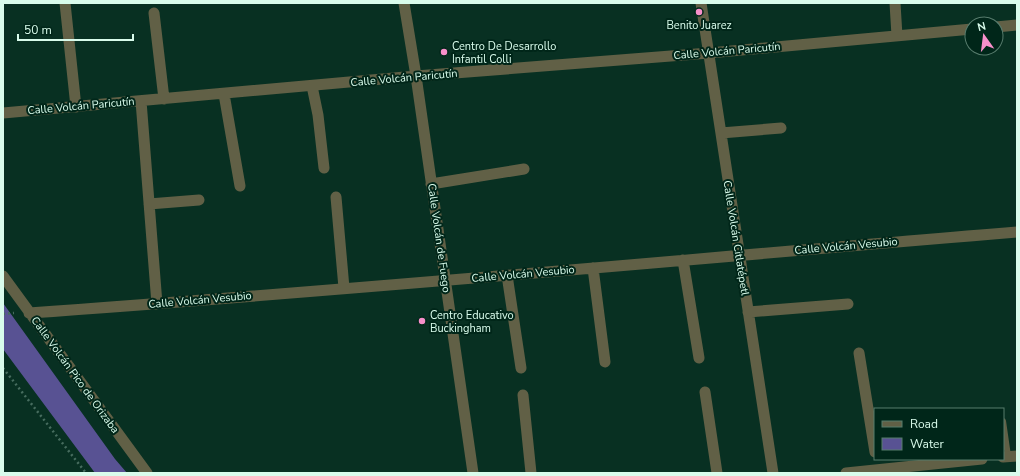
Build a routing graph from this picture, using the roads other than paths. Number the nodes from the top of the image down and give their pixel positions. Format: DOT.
graph roads {
  1 [pos="65,3"];
  2 [pos="404,3"];
  3 [pos="701,3"];
  4 [pos="895,3"];
  5 [pos="154,13"];
  6 [pos="1017,25"];
  7 [pos="1004,26"];
  8 [pos="964,30"];
  9 [pos="897,36"];
  10 [pos="709,54"];
  11 [pos="416,76"];
  12 [pos="312,86"];
  13 [pos="224,94"];
  14 [pos="164,99"];
  15 [pos="141,101"];
  16 [pos="76,107"];
  17 [pos="3,113"];
  18 [pos="781,128"];
  19 [pos="721,133"];
  20 [pos="324,168"];
  21 [pos="524,169"];
  22 [pos="431,184"];
  23 [pos="240,186"];
  24 [pos="336,197"];
  25 [pos="199,200"];
  26 [pos="149,204"];
  27 [pos="1017,232"];
  28 [pos="739,255"];
  29 [pos="683,260"];
  30 [pos="593,268"];
  31 [pos="507,275"];
  32 [pos="3,276"];
  33 [pos="445,281"];
  34 [pos="344,288"];
  35 [pos="157,304"];
  36 [pos="848,304"];
  37 [pos="748,312"];
  38 [pos="25,313"];
  39 [pos="859,353"];
  40 [pos="698,358"];
  41 [pos="605,362"];
  42 [pos="522,368"];
  43 [pos="705,392"];
  44 [pos="524,395"];
  45 [pos="1004,427"];
  46 [pos="874,446"];
  47 [pos="1009,456"];
  48 [pos="876,460"];
  49 [pos="973,460"];
  50 [pos="878,470"];
  51 [pos="147,473"];
  52 [pos="473,473"];
  53 [pos="531,473"];
  54 [pos="717,473"];
  55 [pos="773,473"];
  56 [pos="846,473"];
  1 -- 16 [label="street"];
  2 -- 11 [label="street, Calle Volcán de Fuego"];
  3 -- 10 [label="street, Calle Volcán Citlatépetl"];
  4 -- 9 [label="street"];
  5 -- 14 [label="street"];
  6 -- 7 [label="street"];
  8 -- 9 [label="street, Calle Volcán Paricutín"];
  9 -- 10 [label="street, Calle Volcán Paricutín"];
  10 -- 11 [label="street, Calle Volcán Paricutín"];
  10 -- 19 [label="street, Calle Volcán Citlatépetl"];
  11 -- 12 [label="street, Calle Volcán Paricutín"];
  11 -- 22 [label="street, Calle Volcán de Fuego"];
  12 -- 13 [label="street, Calle Volcán Paricutín"];
  12 -- 20 [label="street"];
  13 -- 14 [label="street, Calle Volcán Paricutín"];
  13 -- 23 [label="street"];
  14 -- 15 [label="street, Calle Volcán Paricutín"];
  15 -- 16 [label="street, Calle Volcán Paricutín"];
  15 -- 26 [label="street"];
  16 -- 17 [label="street, Calle Volcán Paricutín"];
  18 -- 19 [label="street"];
  19 -- 28 [label="street, Calle Volcán Citlatépetl"];
  21 -- 22 [label="street"];
  22 -- 33 [label="street, Calle Volcán de Fuego"];
  24 -- 34 [label="street"];
  25 -- 26 [label="street"];
  26 -- 35 [label="street"];
  27 -- 28 [label="street, Calle Volcán Vesubio"];
  28 -- 29 [label="street, Calle Volcán Vesubio"];
  28 -- 37 [label="street, Calle Volcán Citlatépetl"];
  29 -- 30 [label="street, Calle Volcán Vesubio"];
  29 -- 40 [label="street"];
  30 -- 31 [label="street, Calle Volcán Vesubio"];
  30 -- 41 [label="street"];
  31 -- 33 [label="street, Calle Volcán Vesubio"];
  31 -- 42 [label="street"];
  32 -- 38 [label="street, Calle Volcán Pico de Orizaba"];
  33 -- 34 [label="street, Calle Volcán Vesubio"];
  33 -- 52 [label="street, Calle Volcán de Fuego"];
  34 -- 35 [label="street, Calle Volcán Vesubio"];
  35 -- 38 [label="street, Calle Volcán Vesubio"];
  36 -- 37 [label="street"];
  37 -- 55 [label="street, Calle Volcán Citlatépetl"];
  38 -- 51 [label="street, Calle Volcán Pico de Orizaba"];
  39 -- 46 [label="street"];
  43 -- 54 [label="street"];
  44 -- 53 [label="street"];
  45 -- 47 [label="lane"];
  48 -- 50 [label="street"];
  49 -- 50 [label="street"];
  50 -- 56 [label="street"];
}
